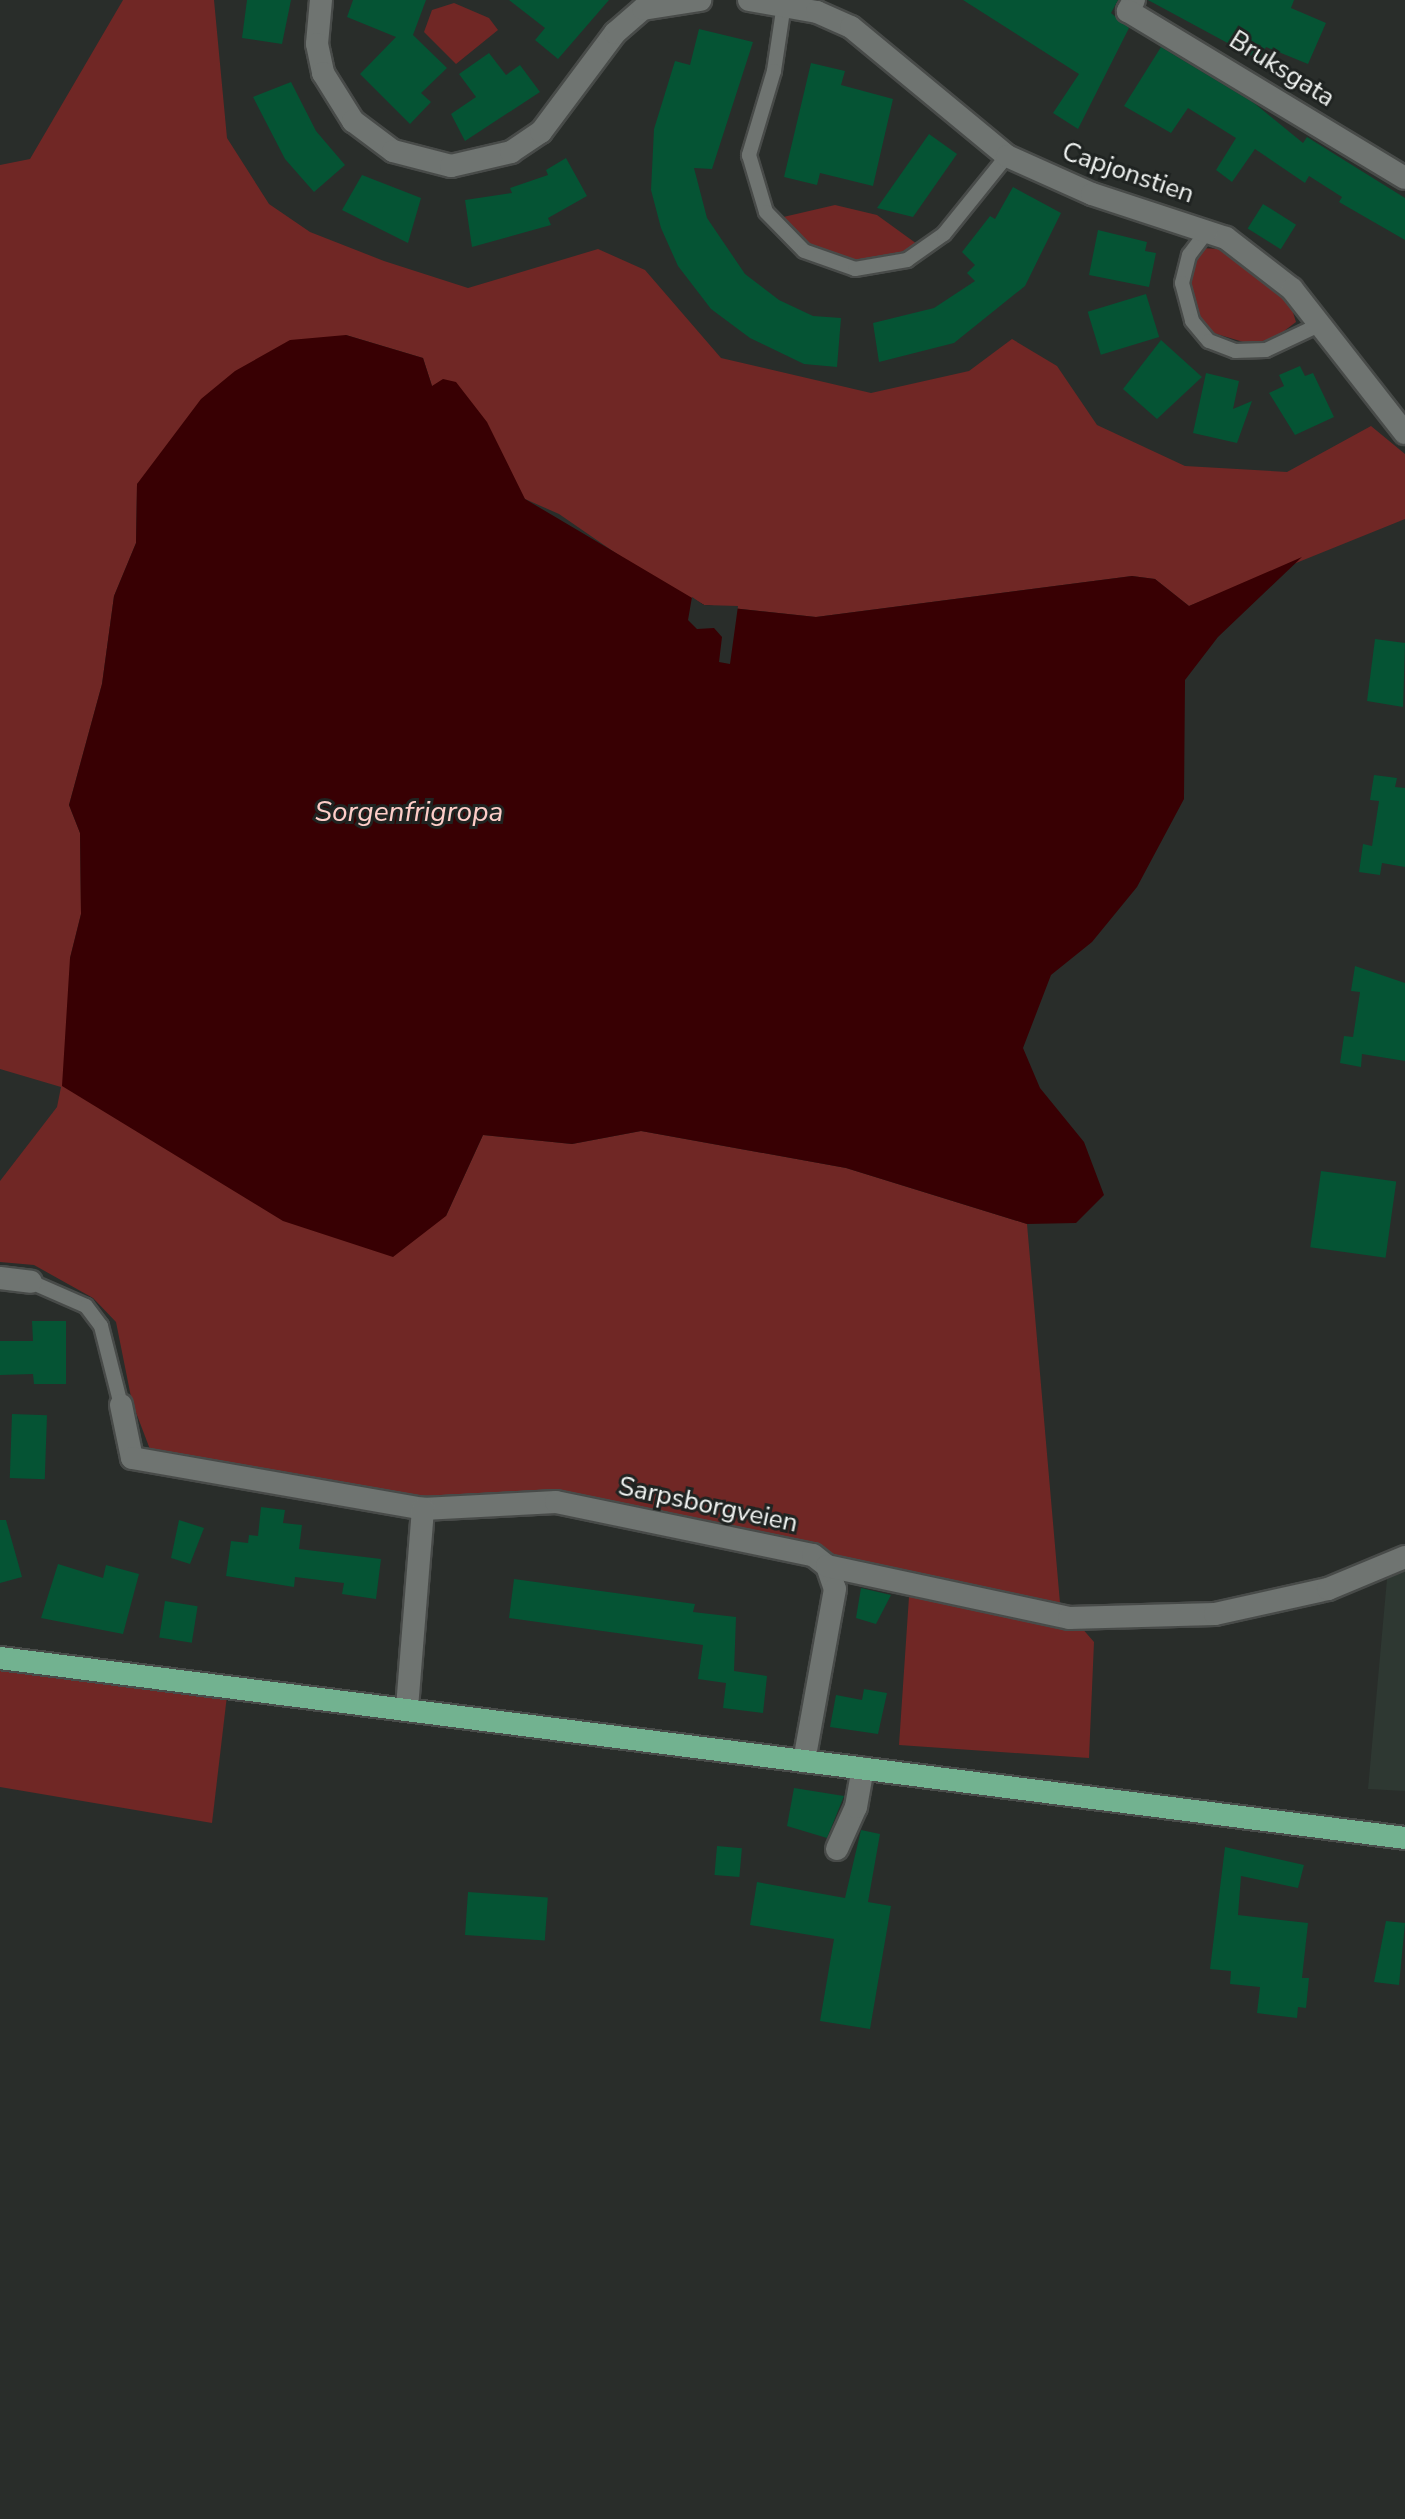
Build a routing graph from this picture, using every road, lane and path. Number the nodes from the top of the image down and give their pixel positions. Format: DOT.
graph roads {
  1 [pos="321,0"];
  2 [pos="700,0"];
  3 [pos="749,0"];
  4 [pos="784,4"];
  5 [pos="638,5"];
  6 [pos="1131,6"];
  7 [pos="1007,156"];
  8 [pos="1405,178"];
  9 [pos="1208,230"];
  10 [pos="1321,324"];
  11 [pos="1405,433"];
  12 [pos="0,1278"];
  13 [pos="31,1282"];
  14 [pos="121,1405"];
  15 [pos="423,1509"];
  16 [pos="1405,1557"];
  17 [pos="827,1566"];
  18 [pos="0,1658"];
  19 [pos="407,1708"];
  20 [pos="804,1761"];
  21 [pos="863,1769"];
  22 [pos="1405,1838"];
  23 [pos="837,1849"];
  1 -- 5 [label="street"];
  2 -- 5 [label="street"];
  3 -- 4 [label="street, Capjonstien"];
  4 -- 7 [label="street, Capjonstien"];
  4 -- 7 [label="lane"];
  6 -- 8 [label="street, Bruksgata"];
  7 -- 9 [label="street, Capjonstien"];
  9 -- 10 [label="street, Capjonstien"];
  9 -- 10 [label="lane"];
  10 -- 11 [label="street, Capjonstien"];
  12 -- 13 [label="street"];
  13 -- 14 [label="lane"];
  14 -- 15 [label="street, Sarpsborgveien"];
  15 -- 17 [label="street, Sarpsborgveien"];
  15 -- 19 [label="street"];
  16 -- 17 [label="street, Sarpsborgveien"];
  17 -- 20 [label="street"];
  18 -- 19 [label="highway"];
  19 -- 20 [label="highway"];
  20 -- 21 [label="highway"];
  21 -- 22 [label="highway"];
  21 -- 23 [label="street"];
}
